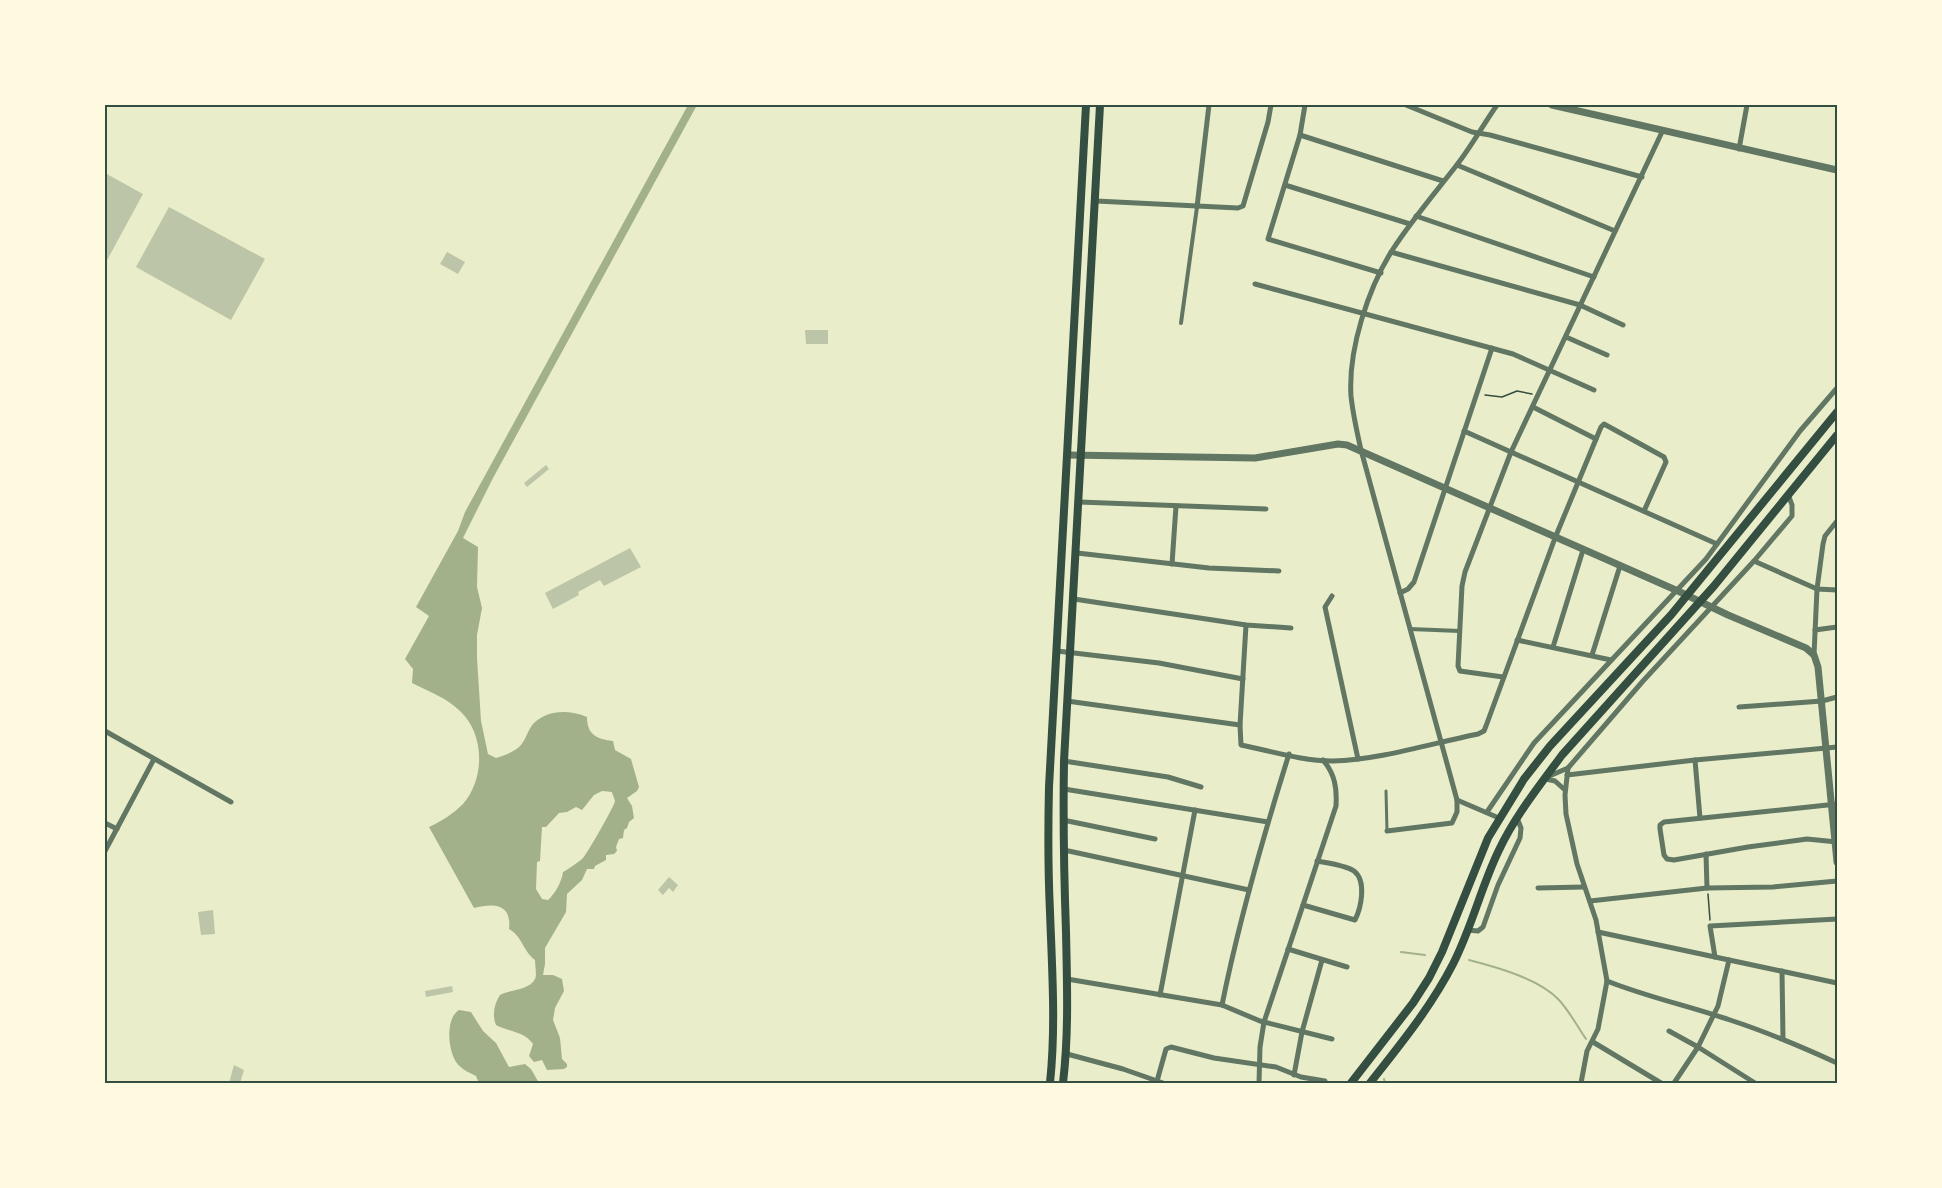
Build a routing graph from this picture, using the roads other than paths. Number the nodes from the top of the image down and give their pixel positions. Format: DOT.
graph roads {
  1 [pos="1086,105"];
  2 [pos="1100,105"];
  3 [pos="1209,105"];
  4 [pos="1271,105"];
  5 [pos="1305,105"];
  6 [pos="1406,105"];
  7 [pos="1497,105"];
  8 [pos="1552,105"];
  9 [pos="1746,105"];
  10 [pos="1662,132"];
  11 [pos="1478,133"];
  12 [pos="1300,135"];
  13 [pos="1739,149"];
  14 [pos="1457,165"];
  15 [pos="1837,170"];
  16 [pos="1642,177"];
  17 [pos="1443,181"];
  18 [pos="1285,185"];
  19 [pos="1096,201"];
  20 [pos="1197,207"];
  21 [pos="1416,216"];
  22 [pos="1410,224"];
  23 [pos="1615,231"];
  24 [pos="1391,252"];
  25 [pos="1381,273"];
  26 [pos="1594,277"];
  27 [pos="1255,284"];
  28 [pos="1580,306"];
  29 [pos="1364,314"];
  30 [pos="1181,323"];
  31 [pos="1623,325"];
  32 [pos="1566,337"];
  33 [pos="1492,348"];
  34 [pos="1606,355"];
  35 [pos="1551,370"];
  36 [pos="1837,388"];
  37 [pos="1594,390"];
  38 [pos="1533,407"];
  39 [pos="1837,412"];
  40 [pos="1464,431"];
  41 [pos="1837,435"];
  42 [pos="1596,439"];
  43 [pos="1361,450"];
  44 [pos="1511,452"];
  45 [pos="1068,455"];
  46 [pos="1081,456"];
  47 [pos="1578,482"];
  48 [pos="1444,489"];
  49 [pos="1788,494"];
  50 [pos="1079,502"];
  51 [pos="1176,506"];
  52 [pos="1266,509"];
  53 [pos="1488,509"];
  54 [pos="1644,511"];
  55 [pos="1837,520"];
  56 [pos="1555,538"];
  57 [pos="1717,544"];
  58 [pos="1583,550"];
  59 [pos="1077,553"];
  60 [pos="1754,561"];
  61 [pos="1172,564"];
  62 [pos="1620,566"];
  63 [pos="1279,571"];
  64 [pos="1817,589"];
  65 [pos="1837,590"];
  66 [pos="1678,591"];
  67 [pos="1400,593"];
  68 [pos="1332,596"];
  69 [pos="1687,596"];
  70 [pos="1074,599"];
  71 [pos="1700,602"];
  72 [pos="1712,607"];
  73 [pos="1246,625"];
  74 [pos="1837,627"];
  75 [pos="1291,628"];
  76 [pos="1409,629"];
  77 [pos="1815,630"];
  78 [pos="1460,631"];
  79 [pos="1517,640"];
  80 [pos="1552,646"];
  81 [pos="1057,651"];
  82 [pos="1070,652"];
  83 [pos="1592,655"];
  84 [pos="1814,655"];
  85 [pos="1611,660"];
  86 [pos="1503,676"];
  87 [pos="1243,679"];
  88 [pos="1837,697"];
  89 [pos="1067,700"];
  90 [pos="1822,701"];
  91 [pos="1739,707"];
  92 [pos="1240,726"];
  93 [pos="105,731"];
  94 [pos="1441,742"];
  95 [pos="1837,747"];
  96 [pos="1827,748"];
  97 [pos="1289,754"];
  98 [pos="154,759"];
  99 [pos="1358,759"];
  100 [pos="1323,760"];
  101 [pos="1695,760"];
  102 [pos="1064,761"];
  103 [pos="1568,768"];
  104 [pos="1567,775"];
  105 [pos="1544,779"];
  106 [pos="1201,788"];
  107 [pos="1064,789"];
  108 [pos="1565,790"];
  109 [pos="1386,791"];
  110 [pos="1457,800"];
  111 [pos="231,802"];
  112 [pos="1834,804"];
  113 [pos="1195,810"];
  114 [pos="1487,812"];
  115 [pos="1499,818"];
  116 [pos="1517,818"];
  117 [pos="1700,818"];
  118 [pos="1063,820"];
  119 [pos="1268,822"];
  120 [pos="105,823"];
  121 [pos="117,829"];
  122 [pos="1388,831"];
  123 [pos="1155,839"];
  124 [pos="1836,842"];
  125 [pos="1064,850"];
  126 [pos="105,851"];
  127 [pos="1706,854"];
  128 [pos="1317,861"];
  129 [pos="1837,862"];
  130 [pos="1183,876"];
  131 [pos="1837,881"];
  132 [pos="1584,887"];
  133 [pos="1538,888"];
  134 [pos="1707,888"];
  135 [pos="1249,890"];
  136 [pos="1590,901"];
  137 [pos="1303,905"];
  138 [pos="1837,919"];
  139 [pos="1467,930"];
  140 [pos="1598,932"];
  141 [pos="1288,949"];
  142 [pos="1714,957"];
  143 [pos="1322,960"];
  144 [pos="1729,960"];
  145 [pos="1347,967"];
  146 [pos="1782,971"];
  147 [pos="1067,979"];
  148 [pos="1607,981"];
  149 [pos="1837,983"];
  150 [pos="1160,995"];
  151 [pos="1222,1005"];
  152 [pos="1713,1015"];
  153 [pos="1264,1023"];
  154 [pos="1669,1031"];
  155 [pos="1302,1032"];
  156 [pos="1332,1039"];
  157 [pos="1783,1039"];
  158 [pos="1593,1042"];
  159 [pos="1698,1047"];
  160 [pos="1067,1054"];
  161 [pos="1837,1063"];
  162 [pos="1260,1065"];
  163 [pos="1294,1075"];
  164 [pos="1325,1081"];
  165 [pos="1160,1082"];
  166 [pos="1050,1083"];
  167 [pos="1063,1083"];
  168 [pos="1259,1083"];
  169 [pos="1351,1083"];
  170 [pos="1370,1083"];
  171 [pos="1581,1083"];
  172 [pos="1661,1083"];
  173 [pos="1674,1083"];
  174 [pos="1755,1083"];
  1 -- 45 [label="main road"];
  2 -- 19 [label="main road"];
  3 -- 20 [label="street"];
  4 -- 20 [label="street"];
  5 -- 12 [label="street"];
  6 -- 11 [label="street"];
  7 -- 11 [label="street"];
  8 -- 10 [label="street"];
  9 -- 13 [label="street"];
  10 -- 13 [label="street"];
  10 -- 16 [label="street"];
  11 -- 14 [label="street"];
  11 -- 16 [label="street"];
  12 -- 17 [label="street"];
  12 -- 18 [label="street"];
  13 -- 15 [label="street"];
  14 -- 17 [label="street"];
  14 -- 23 [label="street"];
  16 -- 23 [label="street"];
  17 -- 21 [label="street"];
  18 -- 22 [label="street"];
  18 -- 25 [label="street"];
  19 -- 20 [label="street"];
  19 -- 46 [label="main road"];
  20 -- 30 [label="street"];
  21 -- 22 [label="street"];
  21 -- 26 [label="street"];
  22 -- 24 [label="street"];
  23 -- 26 [label="street"];
  24 -- 25 [label="street"];
  24 -- 28 [label="street"];
  25 -- 29 [label="street"];
  26 -- 28 [label="street"];
  27 -- 29 [label="street"];
  28 -- 31 [label="street"];
  28 -- 32 [label="street"];
  29 -- 33 [label="street"];
  29 -- 43 [label="street"];
  32 -- 34 [label="street"];
  32 -- 35 [label="street"];
  33 -- 35 [label="street"];
  33 -- 40 [label="street"];
  35 -- 37 [label="street"];
  35 -- 38 [label="street"];
  36 -- 57 [label="street"];
  38 -- 42 [label="street"];
  38 -- 44 [label="street"];
  39 -- 69 [label="main road"];
  40 -- 44 [label="street"];
  40 -- 48 [label="street"];
  41 -- 49 [label="main road"];
  42 -- 47 [label="street"];
  42 -- 54 [label="street"];
  43 -- 46 [label="street"];
  43 -- 48 [label="street"];
  43 -- 67 [label="street"];
  44 -- 47 [label="street"];
  44 -- 53 [label="street"];
  45 -- 46 [label="street"];
  45 -- 81 [label="main road"];
  46 -- 50 [label="main road"];
  47 -- 54 [label="street"];
  47 -- 56 [label="street"];
  48 -- 53 [label="street"];
  48 -- 67 [label="street"];
  49 -- 60 [label="street"];
  49 -- 71 [label="main road"];
  50 -- 51 [label="street"];
  50 -- 59 [label="main road"];
  51 -- 52 [label="street"];
  51 -- 61 [label="street"];
  53 -- 56 [label="street"];
  53 -- 78 [label="street"];
  54 -- 57 [label="street"];
  55 -- 64 [label="street"];
  56 -- 58 [label="street"];
  56 -- 79 [label="street"];
  57 -- 66 [label="street"];
  58 -- 62 [label="street"];
  58 -- 80 [label="street"];
  59 -- 61 [label="street"];
  59 -- 70 [label="main road"];
  60 -- 64 [label="street"];
  60 -- 72 [label="street"];
  61 -- 63 [label="street"];
  62 -- 66 [label="street"];
  62 -- 83 [label="street"];
  64 -- 65 [label="street"];
  64 -- 77 [label="street"];
  66 -- 69 [label="street"];
  66 -- 85 [label="street"];
  67 -- 76 [label="street"];
  68 -- 99 [label="street"];
  69 -- 71 [label="street"];
  69 -- 115 [label="main road"];
  70 -- 73 [label="street"];
  70 -- 82 [label="main road"];
  71 -- 72 [label="street"];
  71 -- 105 [label="main road"];
  72 -- 84 [label="street"];
  72 -- 103 [label="street"];
  73 -- 75 [label="street"];
  73 -- 87 [label="street"];
  74 -- 77 [label="street"];
  76 -- 78 [label="street"];
  76 -- 94 [label="street"];
  77 -- 84 [label="street"];
  78 -- 86 [label="street"];
  79 -- 80 [label="street"];
  79 -- 86 [label="street"];
  80 -- 83 [label="street"];
  81 -- 82 [label="street"];
  81 -- 166 [label="main road"];
  82 -- 87 [label="street"];
  82 -- 89 [label="main road"];
  83 -- 85 [label="street"];
  84 -- 90 [label="street"];
  85 -- 114 [label="street"];
  86 -- 94 [label="street"];
  87 -- 92 [label="street"];
  88 -- 90 [label="street"];
  89 -- 92 [label="street"];
  89 -- 102 [label="main road"];
  90 -- 91 [label="street"];
  90 -- 96 [label="street"];
  92 -- 97 [label="street"];
  93 -- 98 [label="street"];
  94 -- 99 [label="street"];
  94 -- 110 [label="street"];
  95 -- 96 [label="street"];
  96 -- 101 [label="street"];
  96 -- 112 [label="street"];
  97 -- 100 [label="street"];
  97 -- 119 [label="street"];
  98 -- 111 [label="street"];
  98 -- 121 [label="street"];
  99 -- 100 [label="street"];
  100 -- 128 [label="street"];
  101 -- 104 [label="street"];
  101 -- 117 [label="street"];
  102 -- 106 [label="street"];
  102 -- 107 [label="main road"];
  103 -- 104 [label="street"];
  103 -- 105 [label="street"];
  104 -- 108 [label="street"];
  105 -- 108 [label="street"];
  105 -- 116 [label="main road"];
  107 -- 113 [label="street"];
  107 -- 118 [label="main road"];
  108 -- 132 [label="street"];
  109 -- 122 [label="lane"];
  110 -- 114 [label="street"];
  110 -- 122 [label="street"];
  112 -- 117 [label="street"];
  112 -- 124 [label="street"];
  113 -- 119 [label="street"];
  113 -- 130 [label="street"];
  114 -- 115 [label="street"];
  115 -- 169 [label="main road"];
  116 -- 139 [label="main road"];
  116 -- 139 [label="street"];
  117 -- 127 [label="street"];
  118 -- 123 [label="street"];
  118 -- 125 [label="main road"];
  119 -- 135 [label="street"];
  120 -- 121 [label="street"];
  121 -- 126 [label="street"];
  124 -- 127 [label="street"];
  124 -- 129 [label="street"];
  125 -- 130 [label="street"];
  125 -- 147 [label="main road"];
  127 -- 134 [label="street"];
  128 -- 137 [label="street"];
  128 -- 137 [label="street"];
  130 -- 135 [label="street"];
  130 -- 150 [label="street"];
  131 -- 134 [label="street"];
  132 -- 133 [label="street"];
  132 -- 136 [label="street"];
  134 -- 136 [label="street"];
  135 -- 151 [label="street"];
  136 -- 140 [label="street"];
  137 -- 141 [label="street"];
  138 -- 142 [label="street"];
  139 -- 170 [label="main road"];
  140 -- 142 [label="street"];
  140 -- 148 [label="street"];
  141 -- 143 [label="street"];
  141 -- 153 [label="street"];
  142 -- 144 [label="street"];
  143 -- 145 [label="street"];
  143 -- 155 [label="street"];
  144 -- 146 [label="street"];
  144 -- 152 [label="street"];
  146 -- 149 [label="street"];
  146 -- 157 [label="street"];
  147 -- 150 [label="street"];
  147 -- 160 [label="main road"];
  148 -- 152 [label="street"];
  148 -- 158 [label="street"];
  150 -- 151 [label="street"];
  151 -- 153 [label="street"];
  152 -- 157 [label="street"];
  152 -- 159 [label="street"];
  153 -- 155 [label="street"];
  153 -- 162 [label="street"];
  154 -- 159 [label="street"];
  155 -- 156 [label="street"];
  155 -- 163 [label="street"];
  157 -- 161 [label="street"];
  158 -- 171 [label="street"];
  158 -- 172 [label="street"];
  159 -- 173 [label="street"];
  159 -- 174 [label="street"];
  160 -- 165 [label="street"];
  160 -- 167 [label="main road"];
  162 -- 163 [label="street"];
  162 -- 165 [label="street"];
  162 -- 168 [label="street"];
  163 -- 164 [label="street"];
}
